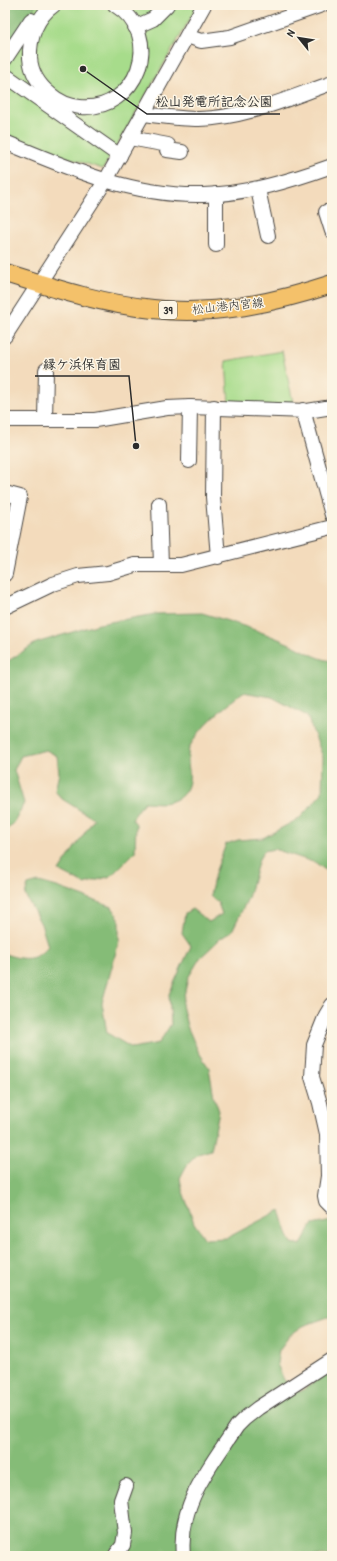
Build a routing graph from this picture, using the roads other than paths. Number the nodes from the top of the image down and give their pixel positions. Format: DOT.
graph roads {
  1 [pos="41,5"];
  2 [pos="54,5"];
  3 [pos="116,5"];
  4 [pos="167,5"];
  5 [pos="204,5"];
  6 [pos="322,5"];
  7 [pos="135,27"];
  8 [pos="187,36"];
  9 [pos="5,59"];
  10 [pos="5,75"];
  11 [pos="332,83"];
  12 [pos="52,103"];
  13 [pos="143,114"];
  14 [pos="130,138"];
  15 [pos="5,142"];
  16 [pos="182,152"];
  17 [pos="120,156"];
  18 [pos="332,166"];
  19 [pos="106,180"];
  20 [pos="258,189"];
  21 [pos="216,194"];
  22 [pos="326,212"];
  23 [pos="332,231"];
  24 [pos="268,236"];
  25 [pos="216,245"];
  26 [pos="5,273"];
  27 [pos="39,284"];
  28 [pos="332,284"];
  29 [pos="5,336"];
  30 [pos="46,370"];
  31 [pos="190,407"];
  32 [pos="214,407"];
  33 [pos="332,407"];
  34 [pos="303,410"];
  35 [pos="5,420"];
  36 [pos="45,420"];
  37 [pos="189,461"];
  38 [pos="5,493"];
  39 [pos="159,504"];
  40 [pos="332,516"];
  41 [pos="332,527"];
  42 [pos="218,557"];
  43 [pos="161,565"];
  44 [pos="5,574"];
  45 [pos="5,607"];
  46 [pos="332,1005"];
  47 [pos="332,1207"];
  48 [pos="332,1360"];
  49 [pos="126,1486"];
  50 [pos="115,1556"];
  51 [pos="183,1556"];
  1 -- 9 [label="street"];
  2 -- 12 [label="street"];
  3 -- 7 [label="street"];
  4 -- 7 [label="street"];
  5 -- 8 [label="street"];
  6 -- 8 [label="street"];
  7 -- 12 [label="street"];
  8 -- 13 [label="street"];
  10 -- 12 [label="street"];
  11 -- 13 [label="street"];
  12 -- 17 [label="street"];
  13 -- 14 [label="street"];
  14 -- 16 [label="street"];
  14 -- 17 [label="street"];
  15 -- 19 [label="street"];
  17 -- 19 [label="street"];
  18 -- 20 [label="street"];
  19 -- 21 [label="street"];
  19 -- 27 [label="street"];
  20 -- 21 [label="street"];
  20 -- 24 [label="street"];
  21 -- 25 [label="street"];
  22 -- 23 [label="street"];
  26 -- 27 [label="main road, 松山港内宮線 / 39"];
  27 -- 28 [label="main road, 松山港内宮線 / 39"];
  27 -- 29 [label="street"];
  30 -- 36 [label="street"];
  31 -- 32 [label="street"];
  31 -- 36 [label="street"];
  31 -- 37 [label="street"];
  32 -- 34 [label="street"];
  32 -- 42 [label="street"];
  33 -- 34 [label="street"];
  34 -- 40 [label="street"];
  35 -- 36 [label="street"];
  38 -- 44 [label="street"];
  39 -- 43 [label="street"];
  41 -- 42 [label="street"];
  42 -- 43 [label="street"];
  43 -- 45 [label="street"];
  46 -- 47 [label="street"];
  48 -- 51 [label="street"];
  49 -- 50 [label="street"];
}
